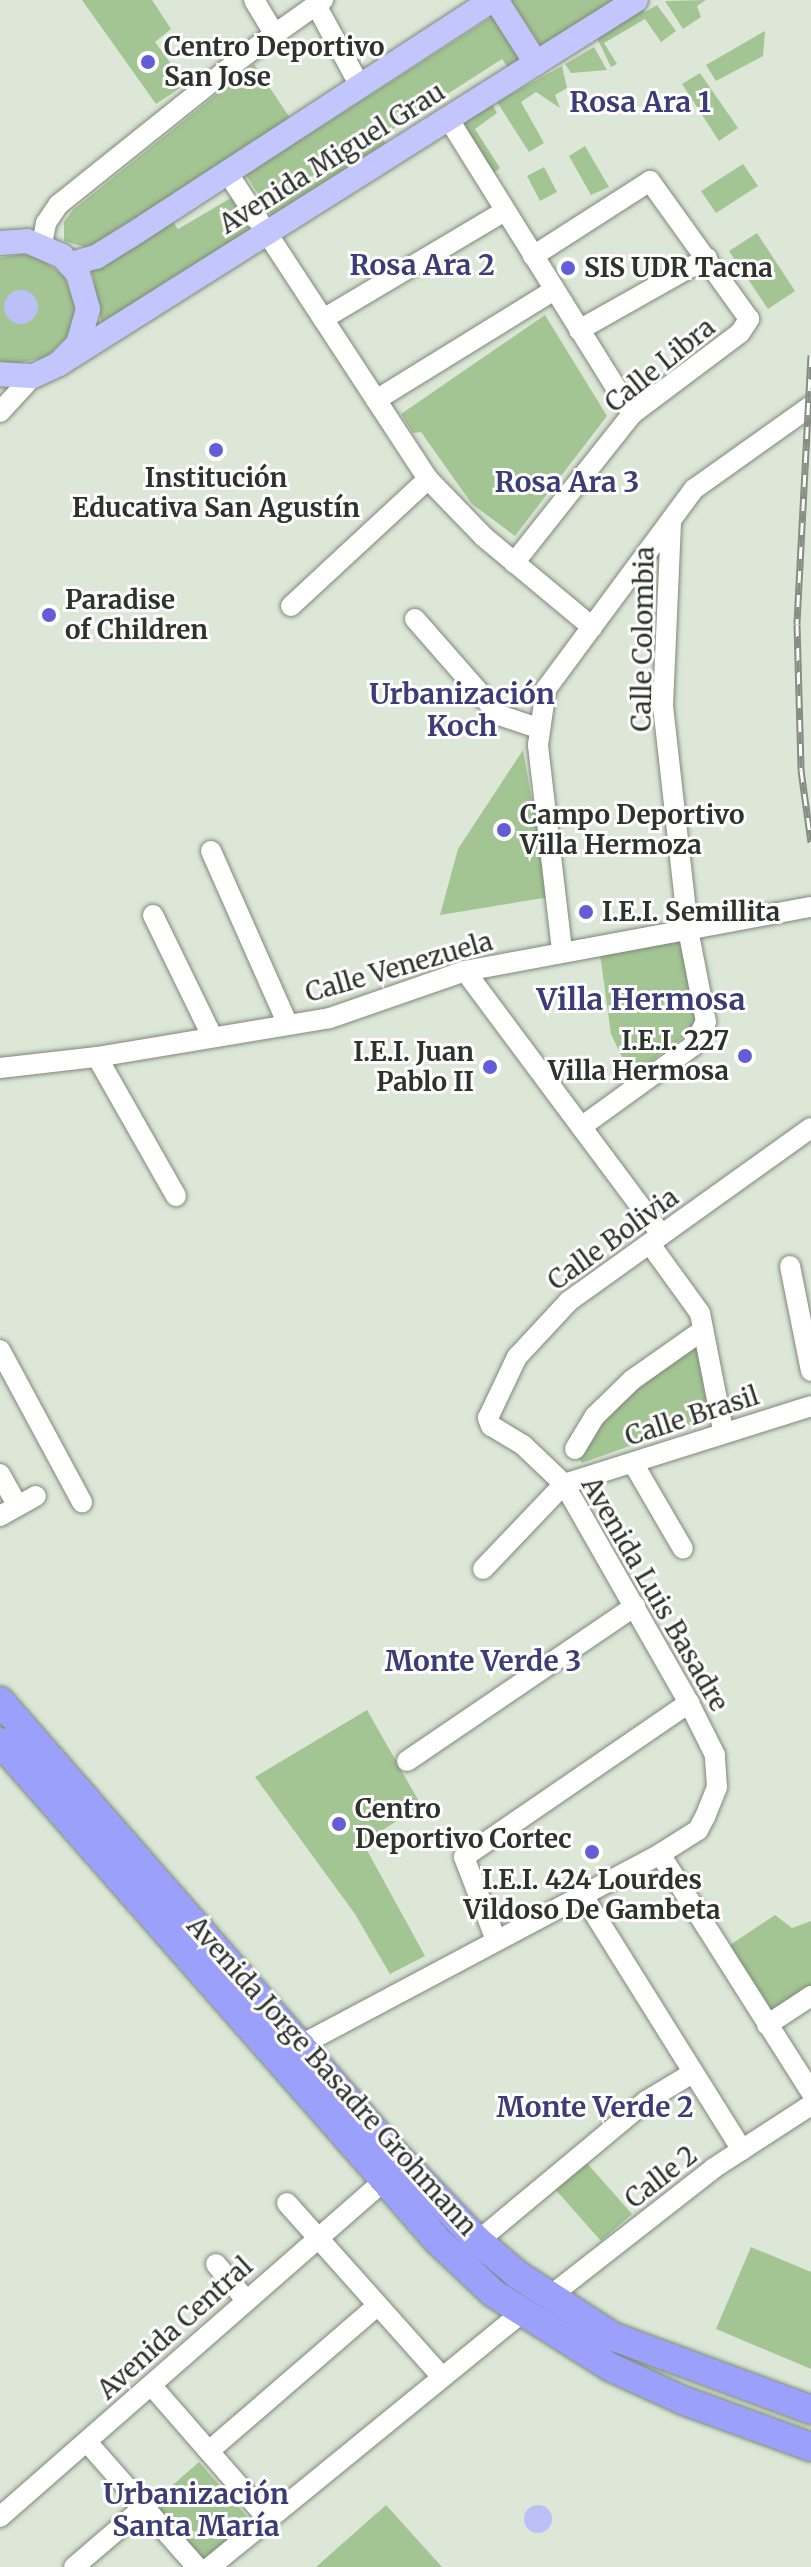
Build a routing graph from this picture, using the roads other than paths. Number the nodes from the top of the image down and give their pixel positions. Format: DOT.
graph roads {
  1 [pos="254,0"];
  2 [pos="494,0"];
  3 [pos="636,0"];
  4 [pos="320,2"];
  5 [pos="274,33"];
  6 [pos="536,63"];
  7 [pos="360,86"];
  8 [pos="448,118"];
  9 [pos="227,172"];
  10 [pos="505,211"];
  11 [pos="267,233"];
  12 [pos="0,243"];
  13 [pos="42,244"];
  14 [pos="533,256"];
  15 [pos="707,258"];
  16 [pos="71,264"];
  17 [pos="554,290"];
  18 [pos="323,319"];
  19 [pos="579,330"];
  20 [pos="59,364"];
  21 [pos="0,374"];
  22 [pos="33,376"];
  23 [pos="376,400"];
  24 [pos="811,406"];
  25 [pos="0,412"];
  26 [pos="632,414"];
  27 [pos="428,479"];
  28 [pos="671,520"];
  29 [pos="514,563"];
  30 [pos="291,606"];
  31 [pos="415,619"];
  32 [pos="592,627"];
  33 [pos="538,728"];
  34 [pos="211,851"];
  35 [pos="811,907"];
  36 [pos="153,915"];
  37 [pos="688,929"];
  38 [pos="562,950"];
  39 [pos="465,971"];
  40 [pos="288,1025"];
  41 [pos="212,1036"];
  42 [pos="97,1057"];
  43 [pos="0,1068"];
  44 [pos="581,1127"];
  45 [pos="811,1128"];
  46 [pos="176,1196"];
  47 [pos="656,1239"];
  48 [pos="790,1266"];
  49 [pos="703,1330"];
  50 [pos="0,1350"];
  51 [pos="811,1371"];
  52 [pos="811,1406"];
  53 [pos="491,1426"];
  54 [pos="723,1430"];
  55 [pos="575,1449"];
  56 [pos="633,1463"];
  57 [pos="0,1474"];
  58 [pos="564,1484"];
  59 [pos="36,1496"];
  60 [pos="82,1502"];
  61 [pos="8,1510"];
  62 [pos="683,1549"];
  63 [pos="483,1569"];
  64 [pos="635,1606"];
  65 [pos="0,1701"];
  66 [pos="689,1703"];
  67 [pos="6,1734"];
  68 [pos="407,1761"];
  69 [pos="660,1854"];
  70 [pos="582,1894"];
  71 [pos="496,1940"];
  72 [pos="811,1996"];
  73 [pos="767,2025"];
  74 [pos="290,2051"];
  75 [pos="691,2074"];
  76 [pos="811,2092"];
  77 [pos="811,2105"];
  78 [pos="742,2150"];
  79 [pos="386,2179"];
  80 [pos="287,2203"];
  81 [pos="317,2238"];
  82 [pos="478,2241"];
  83 [pos="216,2264"];
  84 [pos="549,2297"];
  85 [pos="246,2300"];
  86 [pos="378,2305"];
  87 [pos="521,2313"];
  88 [pos="642,2350"];
  89 [pos="442,2377"];
  90 [pos="633,2378"];
  91 [pos="151,2385"];
  92 [pos="740,2403"];
  93 [pos="811,2410"];
  94 [pos="811,2429"];
  95 [pos="87,2442"];
  96 [pos="811,2447"];
  97 [pos="209,2451"];
  98 [pos="4,2505"];
  99 [pos="144,2507"];
  100 [pos="267,2518"];
  101 [pos="74,2567"];
  102 [pos="197,2567"];
  103 [pos="210,2567"];
  1 -- 5 [label="street"];
  2 -- 6 [label="main road"];
  2 -- 7 [label="main road, Avenida Miguel Grau"];
  3 -- 6 [label="main road, Avenida Miguel Grau"];
  4 -- 5 [label="street"];
  4 -- 7 [label="street"];
  5 -- 13 [label="street"];
  6 -- 8 [label="main road, Avenida Miguel Grau"];
  7 -- 9 [label="main road, Avenida Miguel Grau"];
  8 -- 10 [label="street"];
  8 -- 11 [label="main road, Avenida Miguel Grau"];
  9 -- 11 [label="street"];
  9 -- 16 [label="main road, Avenida Miguel Grau"];
  10 -- 14 [label="street"];
  10 -- 18 [label="street"];
  11 -- 18 [label="street"];
  11 -- 20 [label="main road, Avenida Miguel Grau"];
  12 -- 13 [label="main road"];
  13 -- 16 [label="main road"];
  14 -- 15 [label="street"];
  14 -- 17 [label="street"];
  15 -- 19 [label="street"];
  15 -- 26 [label="street, Calle Libra"];
  16 -- 20 [label="main road"];
  17 -- 19 [label="street"];
  17 -- 23 [label="street"];
  18 -- 23 [label="street"];
  19 -- 26 [label="street"];
  20 -- 22 [label="main road, Avenida Miguel Grau"];
  21 -- 22 [label="main road"];
  22 -- 25 [label="street"];
  23 -- 27 [label="street"];
  24 -- 28 [label="street"];
  26 -- 29 [label="street, Calle Libra"];
  27 -- 29 [label="street"];
  27 -- 30 [label="street"];
  28 -- 32 [label="street"];
  28 -- 37 [label="street, Calle Colombia"];
  29 -- 32 [label="street"];
  31 -- 33 [label="street"];
  32 -- 33 [label="street"];
  33 -- 38 [label="street"];
  34 -- 40 [label="street"];
  35 -- 37 [label="street, Calle Venezuela"];
  36 -- 41 [label="street"];
  37 -- 38 [label="street, Calle Venezuela"];
  37 -- 44 [label="street, Calle Colombia"];
  38 -- 39 [label="street, Calle Venezuela"];
  39 -- 40 [label="street, Calle Venezuela"];
  39 -- 44 [label="street"];
  40 -- 41 [label="street, Calle Venezuela"];
  41 -- 42 [label="street, Calle Venezuela"];
  42 -- 43 [label="street, Calle Venezuela"];
  42 -- 46 [label="street"];
  44 -- 47 [label="street"];
  45 -- 47 [label="street, Calle Bolivia"];
  47 -- 49 [label="street"];
  47 -- 53 [label="street, Calle Bolivia"];
  48 -- 51 [label="street"];
  49 -- 54 [label="street"];
  49 -- 55 [label="street"];
  50 -- 60 [label="street"];
  52 -- 54 [label="street, Calle Brasil"];
  53 -- 58 [label="street, Avenida Luis Basadre"];
  54 -- 56 [label="street, Calle Brasil"];
  56 -- 58 [label="street, Calle Brasil"];
  56 -- 62 [label="street"];
  57 -- 61 [label="street"];
  58 -- 63 [label="street, Calle Brasil"];
  58 -- 64 [label="street, Avenida Luis Basadre"];
  59 -- 61 [label="street"];
  64 -- 66 [label="street, Avenida Luis Basadre"];
  64 -- 68 [label="street"];
  65 -- 67 [label="highway, Avenida Jorge Basadre Grohmann"];
  66 -- 69 [label="street, Avenida Luis Basadre"];
  66 -- 71 [label="street"];
  67 -- 74 [label="highway, Avenida Jorge Basadre Grohmann"];
  69 -- 70 [label="street"];
  69 -- 73 [label="street"];
  70 -- 71 [label="street"];
  70 -- 75 [label="street"];
  71 -- 74 [label="street"];
  72 -- 73 [label="street"];
  73 -- 76 [label="street"];
  74 -- 79 [label="highway, Avenida Jorge Basadre Grohmann"];
  74 -- 82 [label="highway, Avenida Jorge Basadre Grohmann"];
  75 -- 78 [label="street"];
  75 -- 82 [label="street"];
  77 -- 78 [label="street, Calle 2"];
  78 -- 84 [label="street, Calle 2"];
  79 -- 81 [label="street, Avenida Central"];
  79 -- 87 [label="highway, Avenida Jorge Basadre Grohmann"];
  80 -- 81 [label="street"];
  81 -- 85 [label="street, Avenida Central"];
  81 -- 86 [label="street"];
  82 -- 84 [label="highway, Avenida Jorge Basadre Grohmann"];
  83 -- 85 [label="street"];
  84 -- 88 [label="highway, Avenida Jorge Basadre Grohmann"];
  85 -- 91 [label="street, Avenida Central"];
  86 -- 89 [label="street"];
  86 -- 97 [label="street"];
  87 -- 89 [label="street"];
  87 -- 90 [label="highway, Avenida Jorge Basadre Grohmann"];
  88 -- 92 [label="highway"];
  88 -- 93 [label="highway, Avenida Jorge Basadre Grohmann"];
  89 -- 100 [label="street"];
  90 -- 92 [label="highway"];
  90 -- 96 [label="highway, Avenida Jorge Basadre Grohmann"];
  91 -- 95 [label="street, Avenida Central"];
  91 -- 97 [label="street"];
  92 -- 94 [label="highway"];
  95 -- 98 [label="street, Avenida Central"];
  95 -- 99 [label="street"];
  97 -- 100 [label="street"];
  99 -- 101 [label="street"];
  99 -- 102 [label="street"];
  100 -- 103 [label="street"];
}
